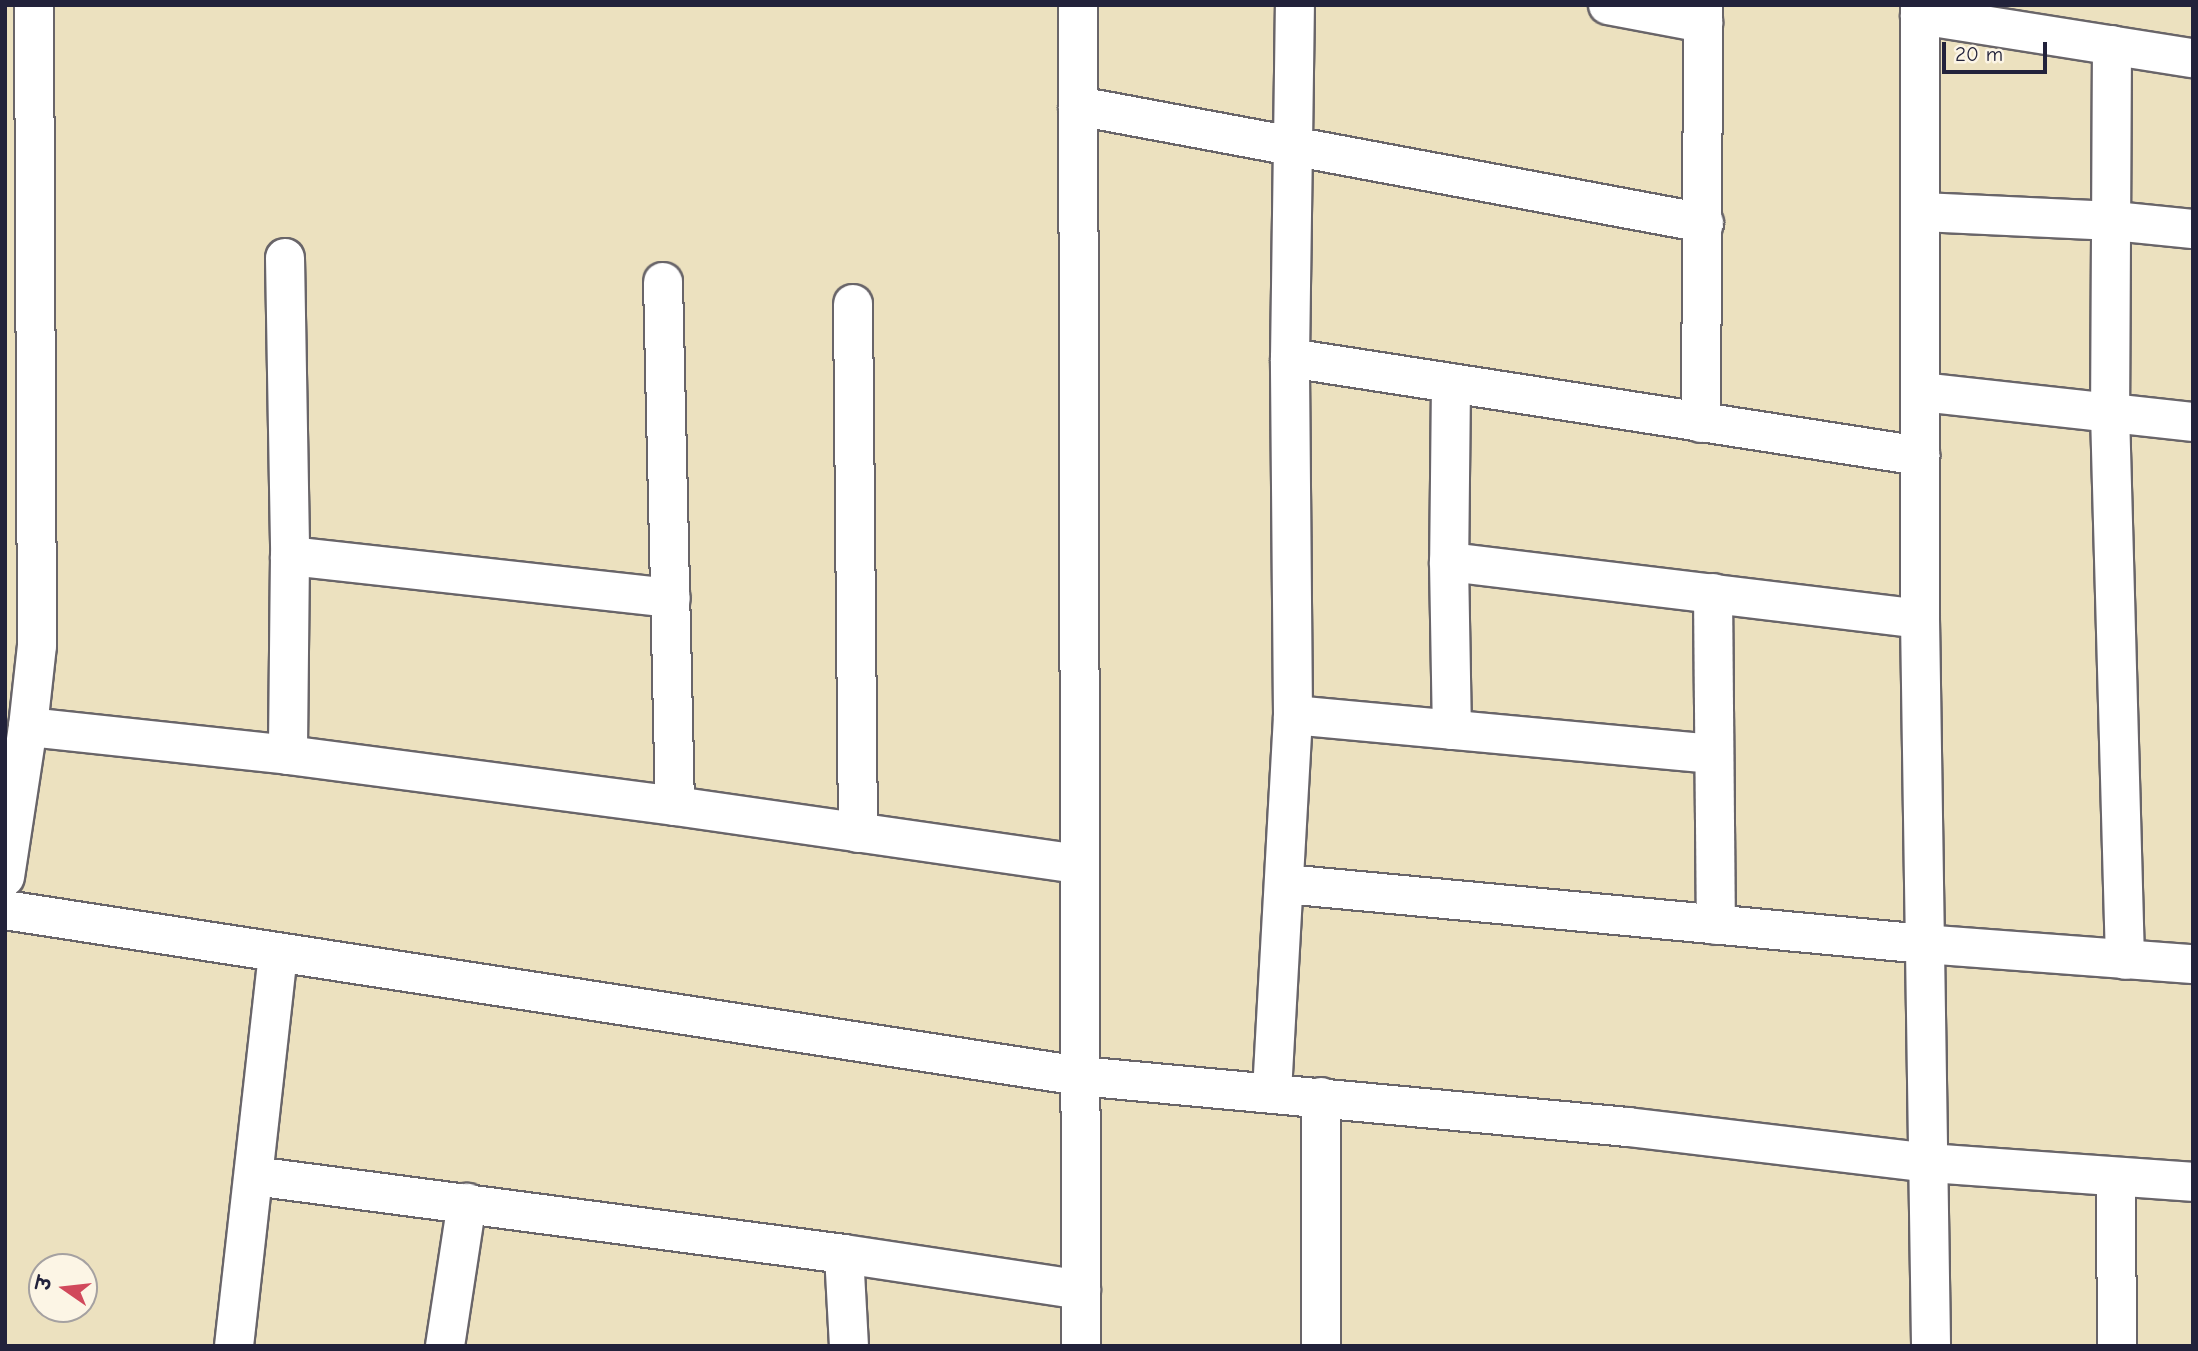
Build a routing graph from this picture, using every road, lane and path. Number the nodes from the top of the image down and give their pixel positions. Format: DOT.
graph roads {
  1 [pos="34,5"];
  2 [pos="1078,5"];
  3 [pos="1295,5"];
  4 [pos="1608,5"];
  5 [pos="1920,10"];
  6 [pos="1703,14"];
  7 [pos="2112,45"];
  8 [pos="2193,58"];
  9 [pos="1078,106"];
  10 [pos="1292,146"];
  11 [pos="19,175"];
  12 [pos="1922,212"];
  13 [pos="2113,221"];
  14 [pos="1704,223"];
  15 [pos="2193,229"];
  16 [pos="285,258"];
  17 [pos="663,282"];
  18 [pos="853,304"];
  19 [pos="1290,358"];
  20 [pos="1451,383"];
  21 [pos="1921,392"];
  22 [pos="2110,413"];
  23 [pos="2193,422"];
  24 [pos="1701,424"];
  25 [pos="1920,456"];
  26 [pos="20,491"];
  27 [pos="290,556"];
  28 [pos="1449,562"];
  29 [pos="1713,593"];
  30 [pos="671,598"];
  31 [pos="1920,619"];
  32 [pos="21,644"];
  33 [pos="1293,715"];
  34 [pos="28,727"];
  35 [pos="1452,730"];
  36 [pos="1713,754"];
  37 [pos="288,755"];
  38 [pos="11,797"];
  39 [pos="675,806"];
  40 [pos="858,833"];
  41 [pos="1079,864"];
  42 [pos="5,877"];
  43 [pos="1286,884"];
  44 [pos="5,911"];
  45 [pos="1716,925"];
  46 [pos="1924,944"];
  47 [pos="278,953"];
  48 [pos="2125,960"];
  49 [pos="2193,964"];
  50 [pos="1080,1076"];
  51 [pos="1272,1092"];
  52 [pos="1321,1097"];
  53 [pos="1929,1163"];
  54 [pos="254,1176"];
  55 [pos="2116,1178"];
  56 [pos="2193,1182"];
  57 [pos="467,1203"];
  58 [pos="844,1254"];
  59 [pos="1081,1290"];
  60 [pos="234,1346"];
  61 [pos="445,1346"];
  62 [pos="849,1346"];
  63 [pos="1081,1346"];
  64 [pos="1321,1346"];
  65 [pos="1931,1346"];
  66 [pos="2117,1346"];
  1 -- 11 [label="street"];
  2 -- 9 [label="street"];
  3 -- 10 [label="street"];
  4 -- 6 [label="street"];
  5 -- 7 [label="street"];
  5 -- 12 [label="street"];
  6 -- 14 [label="street"];
  7 -- 8 [label="street"];
  7 -- 13 [label="street"];
  9 -- 10 [label="street"];
  9 -- 41 [label="street"];
  10 -- 14 [label="street"];
  10 -- 19 [label="street"];
  11 -- 26 [label="street"];
  12 -- 13 [label="street"];
  12 -- 21 [label="street"];
  13 -- 15 [label="street"];
  13 -- 22 [label="street"];
  14 -- 24 [label="street"];
  16 -- 27 [label="street"];
  17 -- 30 [label="street"];
  18 -- 40 [label="street"];
  19 -- 20 [label="street"];
  19 -- 33 [label="street"];
  20 -- 24 [label="street"];
  20 -- 28 [label="street"];
  21 -- 22 [label="street"];
  21 -- 25 [label="street"];
  22 -- 23 [label="street"];
  22 -- 48 [label="street"];
  24 -- 25 [label="street"];
  25 -- 31 [label="street"];
  26 -- 32 [label="street"];
  27 -- 30 [label="street"];
  27 -- 37 [label="street"];
  28 -- 29 [label="street"];
  28 -- 35 [label="street"];
  29 -- 31 [label="street"];
  29 -- 36 [label="street"];
  30 -- 39 [label="street"];
  31 -- 46 [label="street"];
  32 -- 34 [label="street"];
  33 -- 35 [label="street"];
  33 -- 43 [label="street"];
  34 -- 37 [label="street"];
  34 -- 38 [label="street"];
  35 -- 36 [label="street"];
  36 -- 45 [label="street"];
  37 -- 39 [label="street"];
  38 -- 42 [label="street"];
  39 -- 40 [label="street"];
  40 -- 41 [label="street"];
  41 -- 50 [label="street"];
  43 -- 45 [label="street"];
  43 -- 51 [label="street"];
  44 -- 47 [label="street"];
  45 -- 46 [label="street"];
  46 -- 48 [label="street"];
  46 -- 53 [label="street"];
  47 -- 50 [label="street"];
  47 -- 54 [label="street"];
  48 -- 49 [label="street"];
  50 -- 51 [label="street"];
  50 -- 59 [label="street"];
  51 -- 52 [label="street"];
  52 -- 53 [label="street"];
  52 -- 64 [label="street"];
  53 -- 55 [label="street"];
  53 -- 65 [label="street"];
  54 -- 57 [label="street"];
  54 -- 60 [label="street"];
  55 -- 56 [label="street"];
  55 -- 66 [label="street"];
  57 -- 58 [label="street"];
  57 -- 61 [label="street"];
  58 -- 59 [label="street"];
  58 -- 62 [label="street"];
  59 -- 63 [label="street"];
}
